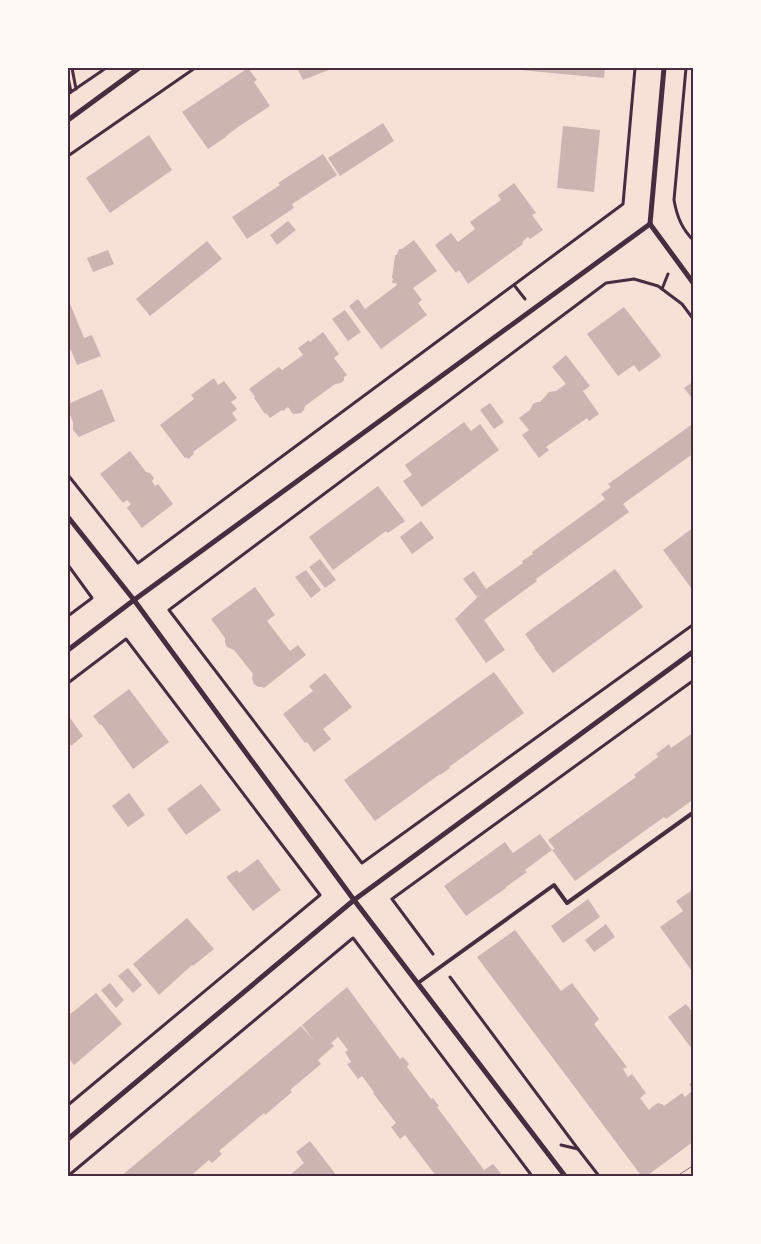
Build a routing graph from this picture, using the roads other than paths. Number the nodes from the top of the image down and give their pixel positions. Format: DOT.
graph roads {
  1 [pos="139,68"];
  2 [pos="664,68"];
  3 [pos="68,120"];
  4 [pos="650,224"];
  5 [pos="694,284"];
  6 [pos="68,517"];
  7 [pos="134,600"];
  8 [pos="68,650"];
  9 [pos="694,651"];
  10 [pos="694,812"];
  11 [pos="354,900"];
  12 [pos="418,983"];
  13 [pos="68,1139"];
  14 [pos="565,1176"];
  1 -- 3 [label="street"];
  2 -- 4 [label="street"];
  4 -- 5 [label="street"];
  4 -- 7 [label="street"];
  6 -- 7 [label="street"];
  7 -- 8 [label="street"];
  7 -- 11 [label="street"];
  9 -- 11 [label="street"];
  10 -- 12 [label="lane"];
  11 -- 12 [label="street"];
  11 -- 13 [label="street"];
  12 -- 14 [label="street"];
}
